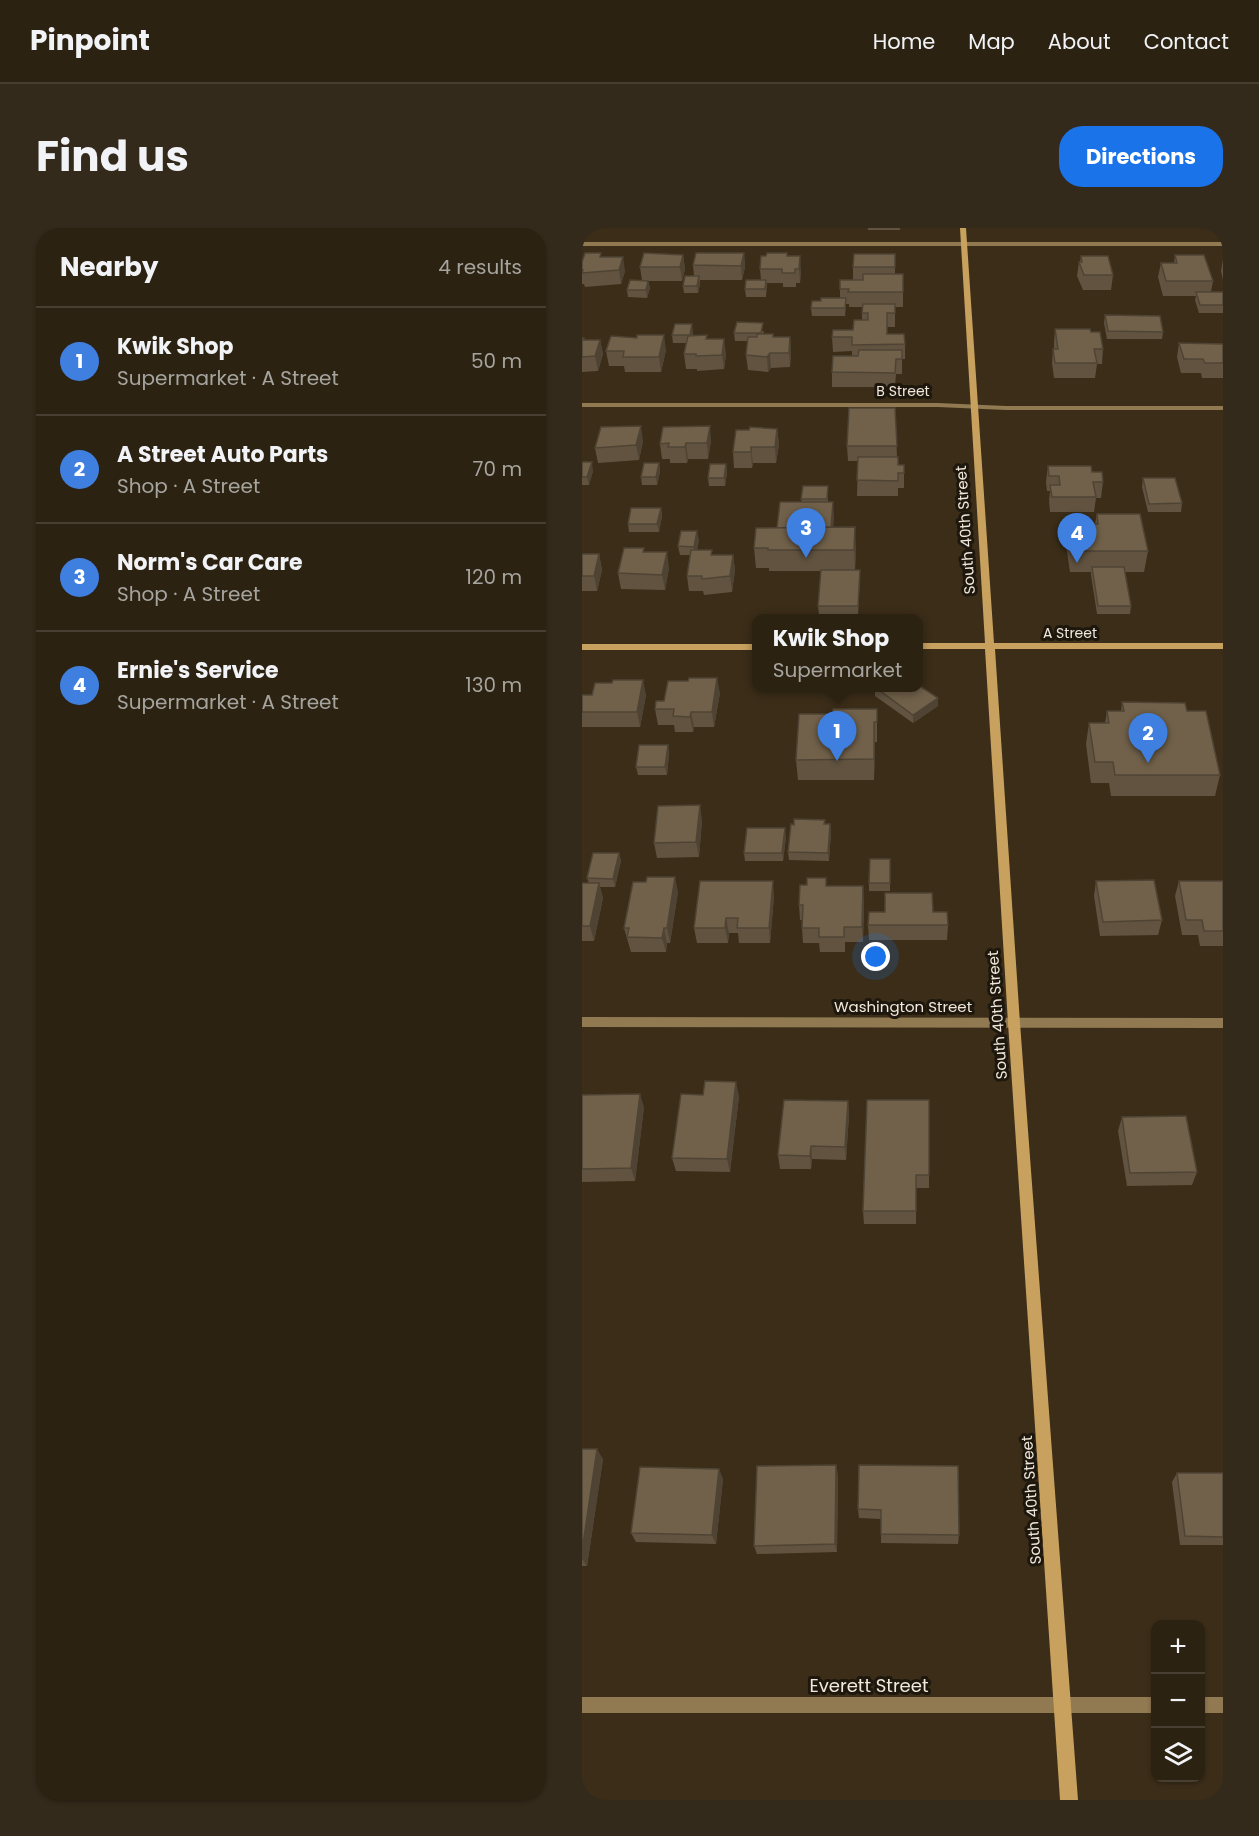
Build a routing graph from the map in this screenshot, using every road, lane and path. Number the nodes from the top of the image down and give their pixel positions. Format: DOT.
graph roads {
  1 [pos="963,228"];
  2 [pos="582,244"];
  3 [pos="964,244"];
  4 [pos="1223,244"];
  5 [pos="582,405"];
  6 [pos="974,406"];
  7 [pos="1223,408"];
  8 [pos="923,646"];
  9 [pos="990,646"];
  10 [pos="1223,646"];
  11 [pos="582,647"];
  12 [pos="752,647"];
  13 [pos="582,1022"];
  14 [pos="1014,1023"];
  15 [pos="1223,1023"];
  16 [pos="582,1704"];
  17 [pos="1062,1704"];
  18 [pos="1151,1705"];
  19 [pos="1205,1705"];
  20 [pos="1223,1705"];
  21 [pos="1069,1800"];
  1 -- 3 [label="main road, South 40th Street"];
  2 -- 3 [label="street"];
  3 -- 4 [label="street"];
  3 -- 6 [label="main road, South 40th Street"];
  5 -- 6 [label="street, B Street"];
  6 -- 7 [label="street, B Street"];
  6 -- 9 [label="main road, South 40th Street"];
  8 -- 9 [label="main road, A Street"];
  9 -- 10 [label="main road, A Street"];
  9 -- 14 [label="main road, South 40th Street"];
  11 -- 12 [label="main road"];
  13 -- 14 [label="street, Washington Street"];
  14 -- 15 [label="street, Washington Street"];
  14 -- 17 [label="main road, South 40th Street"];
  16 -- 17 [label="street, Everett Street"];
  17 -- 18 [label="street, Everett Street"];
  17 -- 21 [label="main road, South 40th Street"];
  19 -- 20 [label="street"];
}
